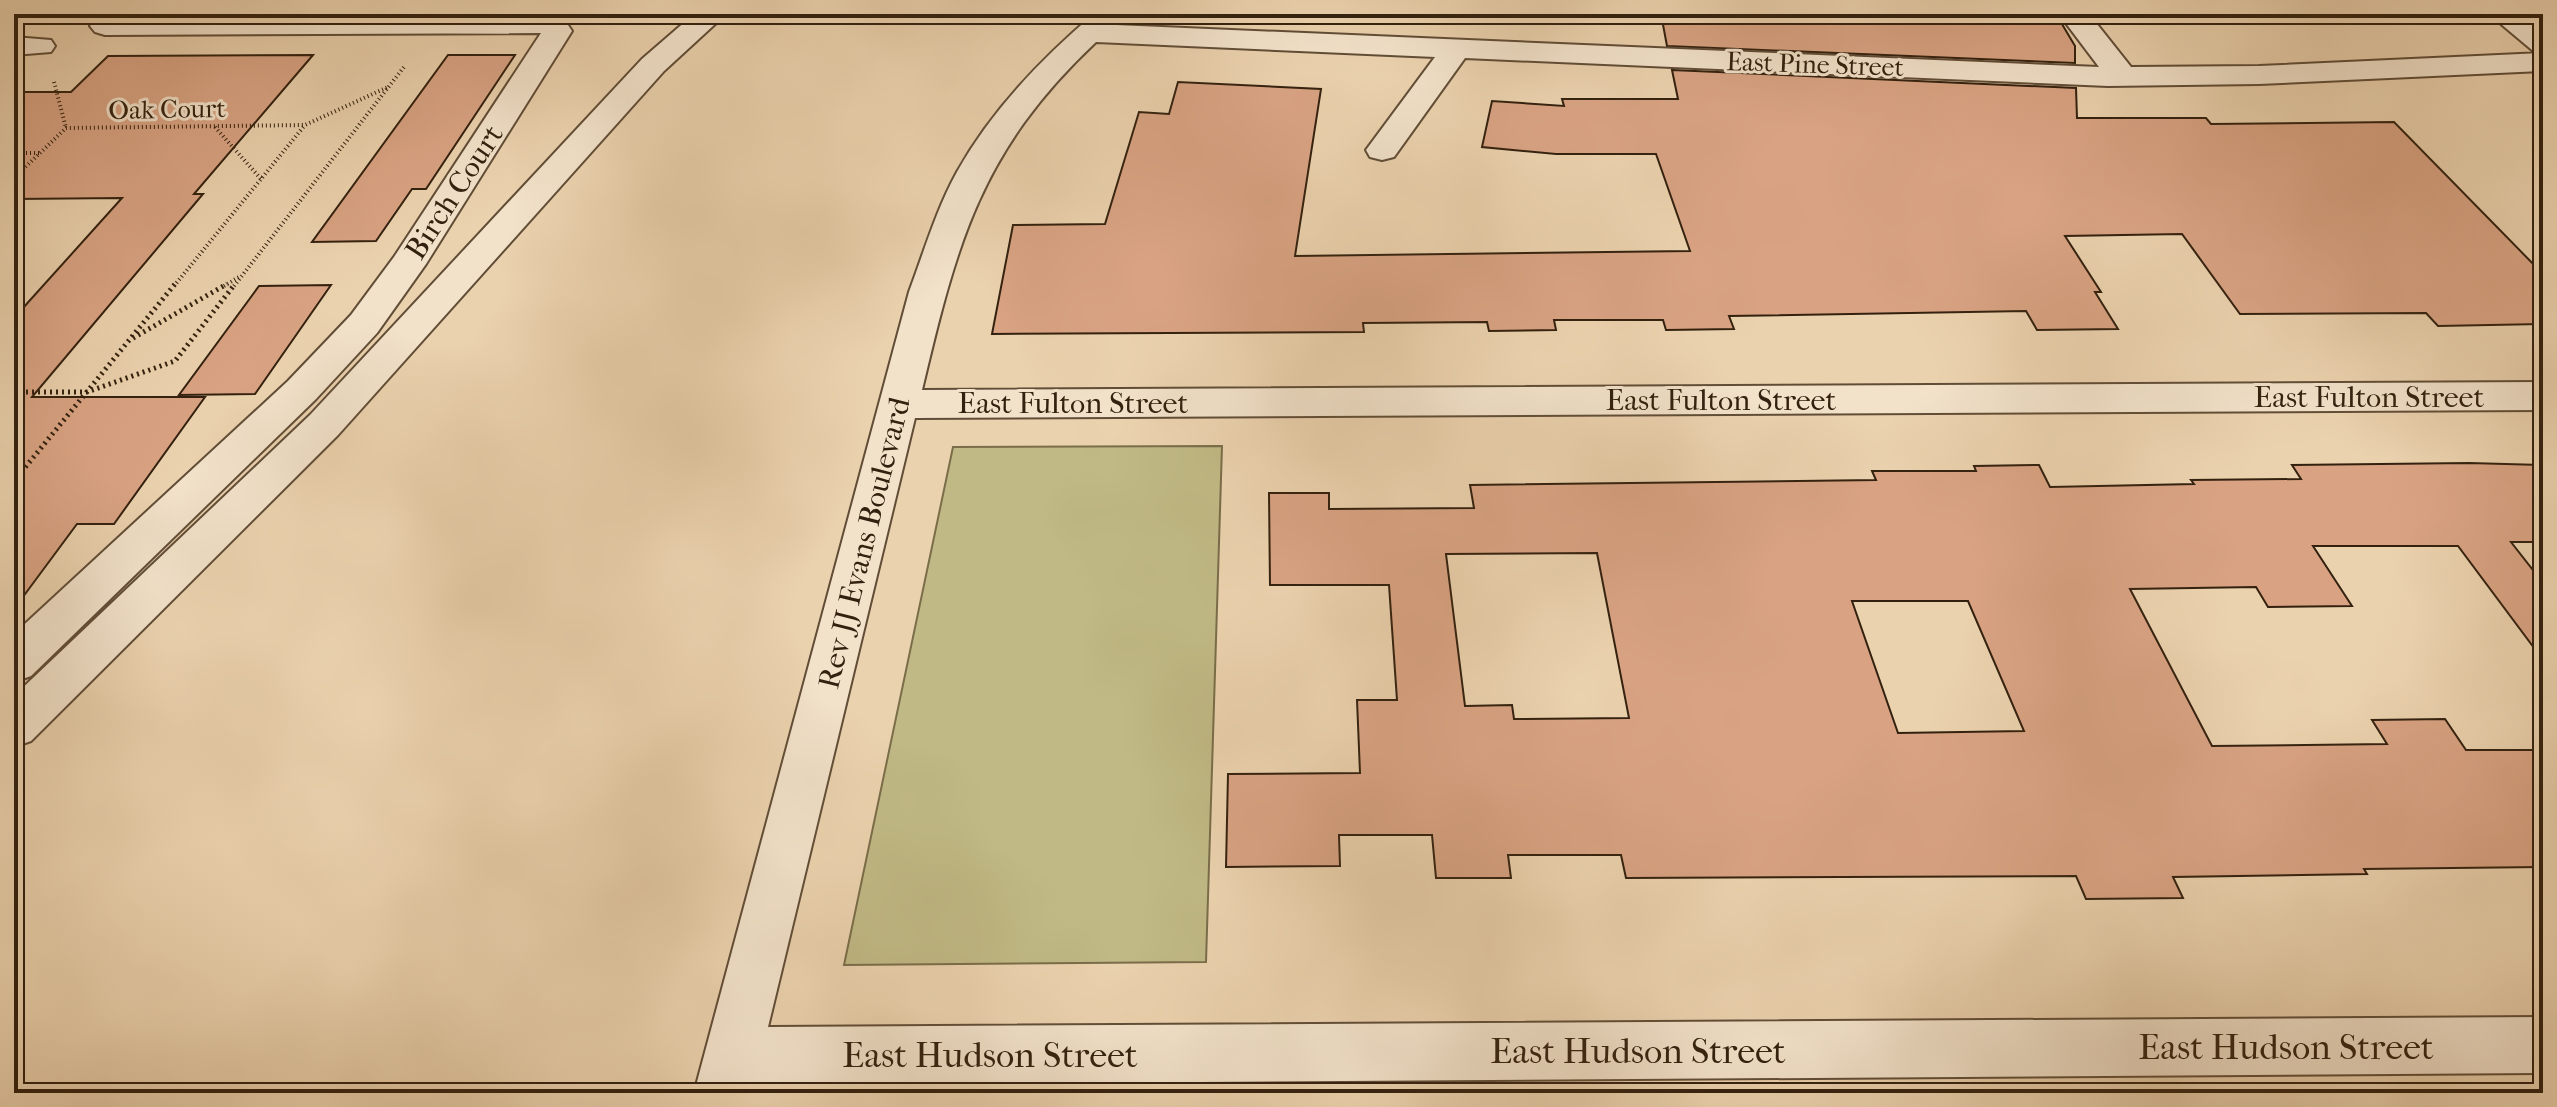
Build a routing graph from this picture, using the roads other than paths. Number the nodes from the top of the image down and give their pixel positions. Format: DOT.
graph roads {
  1 [pos="711,14"];
  2 [pos="2074,14"];
  3 [pos="2504,14"];
  4 [pos="1099,23"];
  5 [pos="105,26"];
  6 [pos="2543,44"];
  7 [pos="1456,49"];
  8 [pos="2543,62"];
  9 [pos="2122,77"];
  10 [pos="1382,150"];
  11 [pos="2543,396"];
  12 [pos="899,404"];
  13 [pos="14,663"];
  14 [pos="14,727"];
  15 [pos="2543,1045"];
  16 [pos="728,1074"];
  1 -- 14 [label="street"];
  2 -- 9 [label="street"];
  3 -- 6 [label="street"];
  4 -- 7 [label="street, East Pine Street"];
  4 -- 12 [label="street, Rev JJ Evans Boulevard"];
  5 -- 13 [label="street, Birch Court"];
  7 -- 9 [label="street, East Pine Street"];
  7 -- 10 [label="street"];
  8 -- 9 [label="street, East Pine Street"];
  11 -- 12 [label="street, East Fulton Street"];
  12 -- 16 [label="street, Rev JJ Evans Boulevard"];
  15 -- 16 [label="street, East Hudson Street"];
}
